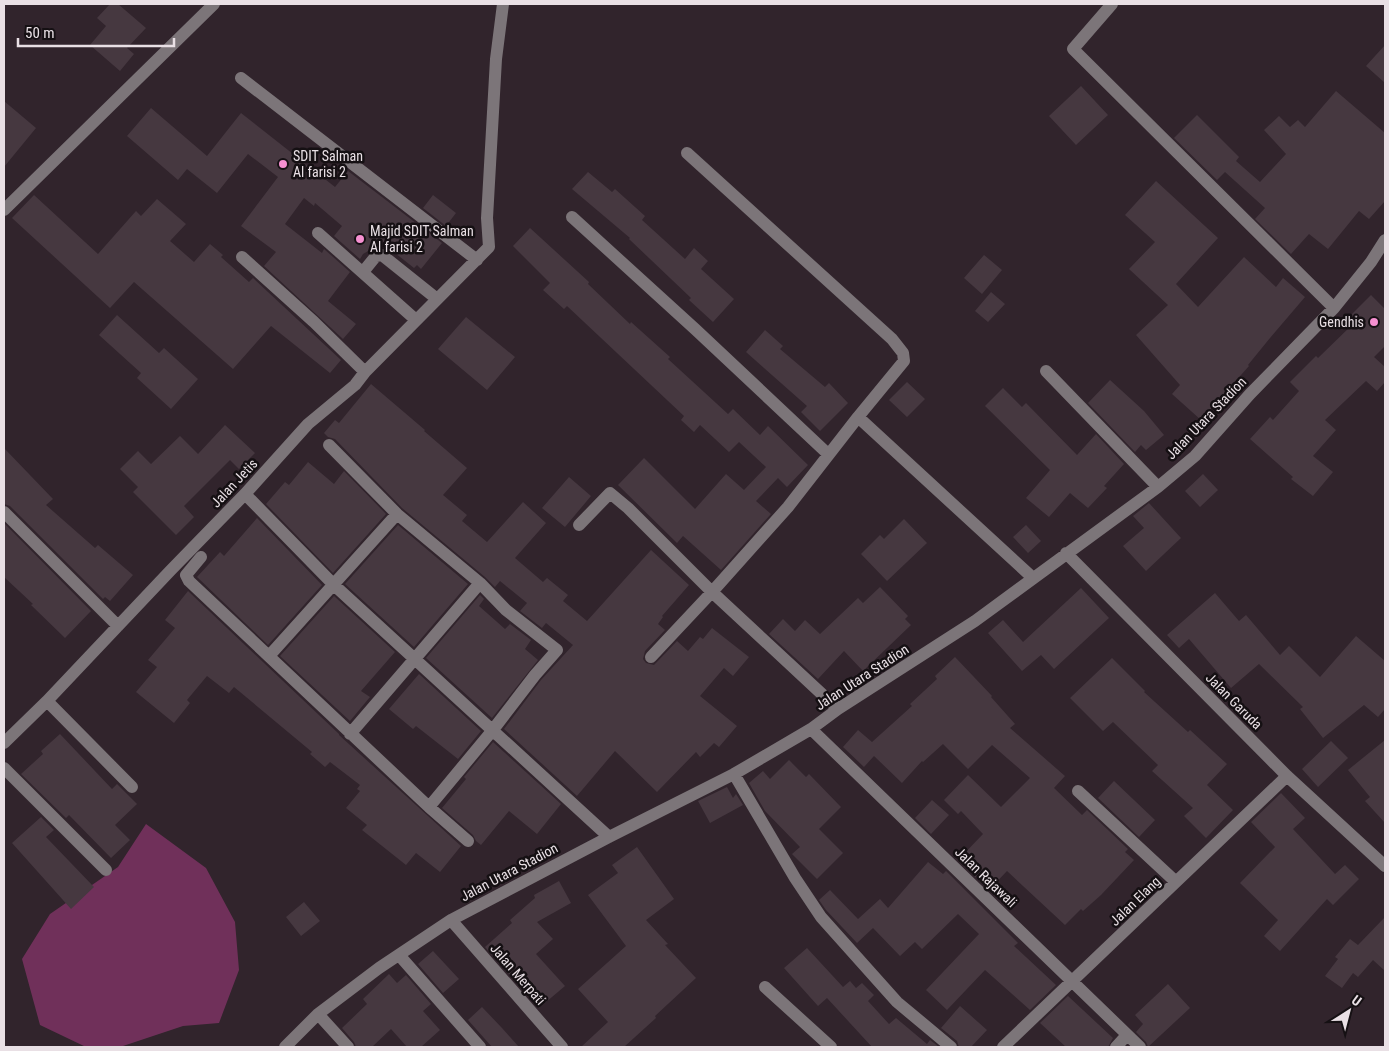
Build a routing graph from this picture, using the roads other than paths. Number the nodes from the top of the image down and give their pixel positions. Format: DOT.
graph roads {
  1 [pos="214,4"];
  2 [pos="503,4"];
  3 [pos="1112,4"];
  4 [pos="241,78"];
  5 [pos="687,153"];
  6 [pos="4,210"];
  7 [pos="572,217"];
  8 [pos="318,233"];
  9 [pos="1385,240"];
  10 [pos="242,257"];
  11 [pos="477,260"];
  12 [pos="363,272"];
  13 [pos="437,300"];
  14 [pos="1334,308"];
  15 [pos="416,320"];
  16 [pos="1046,371"];
  17 [pos="365,372"];
  18 [pos="858,417"];
  19 [pos="329,445"];
  20 [pos="828,454"];
  21 [pos="1158,487"];
  22 [pos="245,494"];
  23 [pos="4,512"];
  24 [pos="397,514"];
  25 [pos="579,525"];
  26 [pos="1066,553"];
  27 [pos="201,557"];
  28 [pos="1033,578"];
  29 [pos="480,583"];
  30 [pos="334,585"];
  31 [pos="712,592"];
  32 [pos="118,626"];
  33 [pos="270,656"];
  34 [pos="651,657"];
  35 [pos="414,660"];
  36 [pos="47,700"];
  37 [pos="838,709"];
  38 [pos="811,728"];
  39 [pos="492,731"];
  40 [pos="350,734"];
  41 [pos="4,743"];
  42 [pos="4,768"];
  43 [pos="734,774"];
  44 [pos="1287,776"];
  45 [pos="132,787"];
  46 [pos="1078,791"];
  47 [pos="428,807"];
  48 [pos="609,837"];
  49 [pos="468,841"];
  50 [pos="1384,861"];
  51 [pos="106,870"];
  52 [pos="1176,882"];
  53 [pos="451,920"];
  54 [pos="399,955"];
  55 [pos="1072,982"];
  56 [pos="765,987"];
  57 [pos="318,1014"];
  58 [pos="1127,1035"];
  59 [pos="285,1047"];
  60 [pos="348,1047"];
  61 [pos="480,1047"];
  62 [pos="562,1047"];
  63 [pos="831,1047"];
  64 [pos="951,1047"];
  65 [pos="1003,1047"];
  66 [pos="1116,1047"];
  67 [pos="1140,1047"];
  1 -- 6 [label="street"];
  2 -- 11 [label="street, Jalan Jetis"];
  3 -- 14 [label="street"];
  4 -- 11 [label="street"];
  5 -- 18 [label="street"];
  7 -- 20 [label="street"];
  8 -- 12 [label="street"];
  9 -- 14 [label="street, Jalan Utara Stadion"];
  10 -- 17 [label="street"];
  11 -- 13 [label="street, Jalan Jetis"];
  12 -- 13 [label="street"];
  12 -- 15 [label="street"];
  13 -- 15 [label="street, Jalan Jetis"];
  14 -- 21 [label="street, Jalan Utara Stadion"];
  15 -- 17 [label="street, Jalan Jetis"];
  16 -- 21 [label="street"];
  17 -- 22 [label="street, Jalan Jetis"];
  18 -- 20 [label="street"];
  18 -- 28 [label="street"];
  19 -- 24 [label="street"];
  20 -- 31 [label="street"];
  21 -- 26 [label="street, Jalan Utara Stadion"];
  22 -- 30 [label="street"];
  22 -- 32 [label="street, Jalan Jetis"];
  23 -- 32 [label="street"];
  24 -- 29 [label="street"];
  24 -- 30 [label="street"];
  25 -- 31 [label="street"];
  26 -- 28 [label="street, Jalan Utara Stadion"];
  26 -- 44 [label="street, Jalan Garuda"];
  27 -- 33 [label="street"];
  28 -- 37 [label="street, Jalan Utara Stadion"];
  29 -- 35 [label="street"];
  29 -- 39 [label="street"];
  30 -- 33 [label="street"];
  30 -- 35 [label="street"];
  31 -- 34 [label="street"];
  31 -- 37 [label="street"];
  32 -- 36 [label="street, Jalan Jetis"];
  33 -- 40 [label="street"];
  35 -- 39 [label="street"];
  35 -- 40 [label="street"];
  36 -- 41 [label="street, Jalan Jetis"];
  36 -- 45 [label="street"];
  37 -- 38 [label="street, Jalan Utara Stadion"];
  38 -- 43 [label="street, Jalan Utara Stadion"];
  38 -- 55 [label="street, Jalan Rajawali"];
  39 -- 47 [label="street"];
  39 -- 48 [label="street"];
  40 -- 47 [label="street"];
  42 -- 51 [label="street"];
  43 -- 48 [label="street, Jalan Utara Stadion"];
  43 -- 64 [label="street"];
  44 -- 50 [label="street, Jalan Garuda"];
  44 -- 52 [label="street, Jalan Elang"];
  46 -- 52 [label="street"];
  47 -- 49 [label="street"];
  48 -- 53 [label="street, Jalan Utara Stadion"];
  52 -- 55 [label="street, Jalan Elang"];
  53 -- 54 [label="street, Jalan Utara Stadion"];
  53 -- 62 [label="street, Jalan Merpati"];
  54 -- 57 [label="street, Jalan Utara Stadion"];
  54 -- 61 [label="street"];
  55 -- 58 [label="street, Jalan Rajawali"];
  55 -- 65 [label="street, Jalan Elang"];
  56 -- 63 [label="street"];
  57 -- 59 [label="street, Jalan Utara Stadion"];
  57 -- 60 [label="street"];
  58 -- 66 [label="street"];
  58 -- 67 [label="street, Jalan Rajawali"];
}
